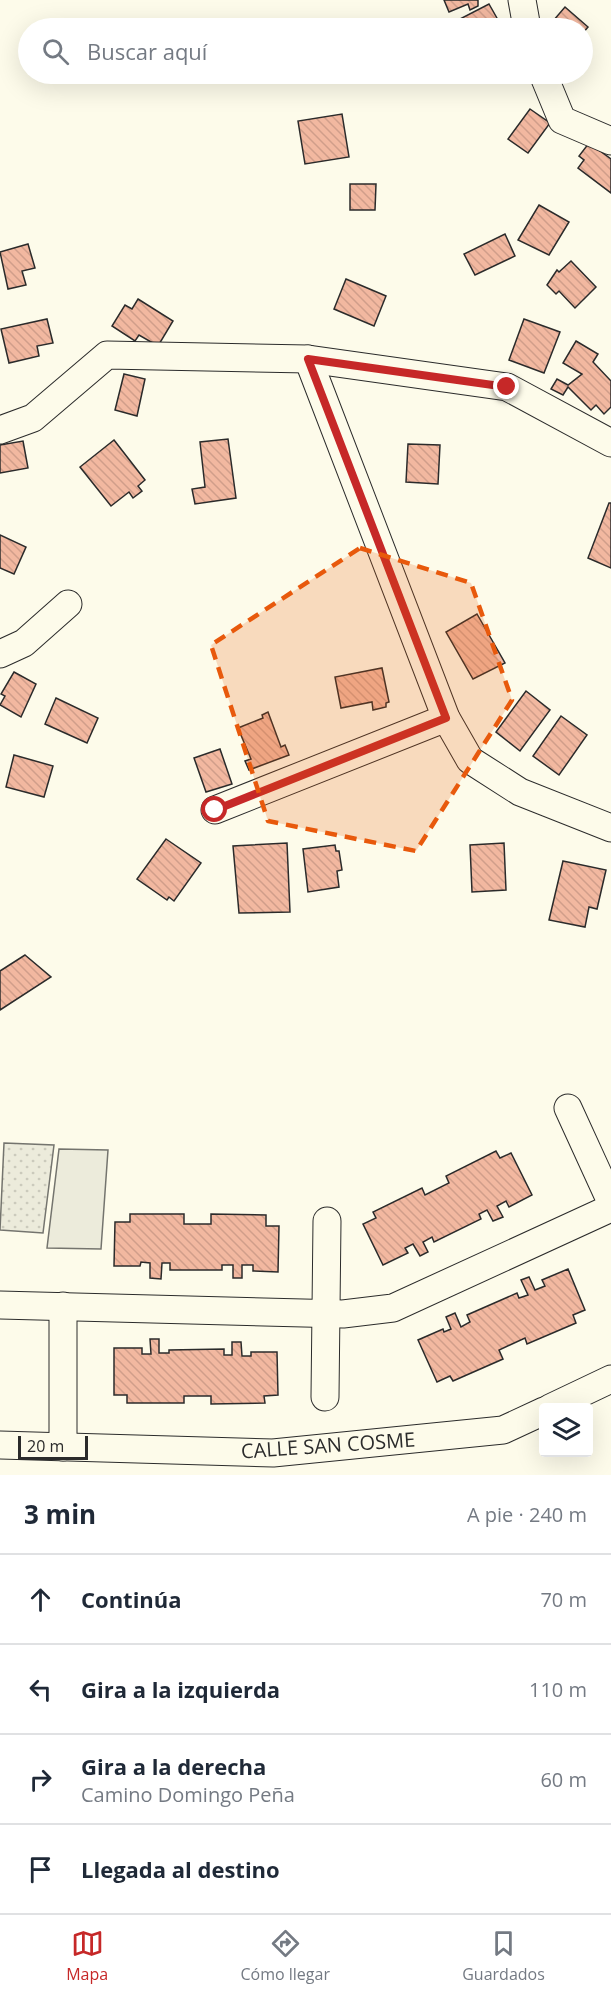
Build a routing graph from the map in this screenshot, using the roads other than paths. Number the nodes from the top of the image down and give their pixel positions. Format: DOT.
graph roads {
  1 [pos="522,0"];
  2 [pos="525,18"];
  3 [pos="547,84"];
  4 [pos="611,141"];
  5 [pos="308,359"];
  6 [pos="0,430"];
  7 [pos="611,443"];
  8 [pos="68,604"];
  9 [pos="0,654"];
  10 [pos="446,718"];
  11 [pos="215,810"];
  12 [pos="611,828"];
  13 [pos="568,1107"];
  14 [pos="611,1202"];
  15 [pos="611,1208"];
  16 [pos="327,1221"];
  17 [pos="0,1305"];
  18 [pos="63,1306"];
  19 [pos="327,1314"];
  20 [pos="611,1379"];
  21 [pos="325,1397"];
  22 [pos="559,1403"];
  23 [pos="539,1413"];
  24 [pos="10,1446"];
  25 [pos="63,1447"];
  26 [pos="0,1467"];
  1 -- 2 [label="street"];
  3 -- 4 [label="street"];
  5 -- 6 [label="street"];
  5 -- 7 [label="street"];
  5 -- 10 [label="street"];
  8 -- 9 [label="street"];
  10 -- 11 [label="street"];
  10 -- 12 [label="street"];
  13 -- 14 [label="street"];
  15 -- 19 [label="street"];
  16 -- 19 [label="street"];
  17 -- 18 [label="street"];
  18 -- 19 [label="street"];
  18 -- 25 [label="street"];
  19 -- 21 [label="street"];
  20 -- 22 [label="street"];
  23 -- 25 [label="street, CALLE SAN COSME"];
  24 -- 25 [label="street, CALLE SAN COSME"];
  24 -- 26 [label="street"];
}
